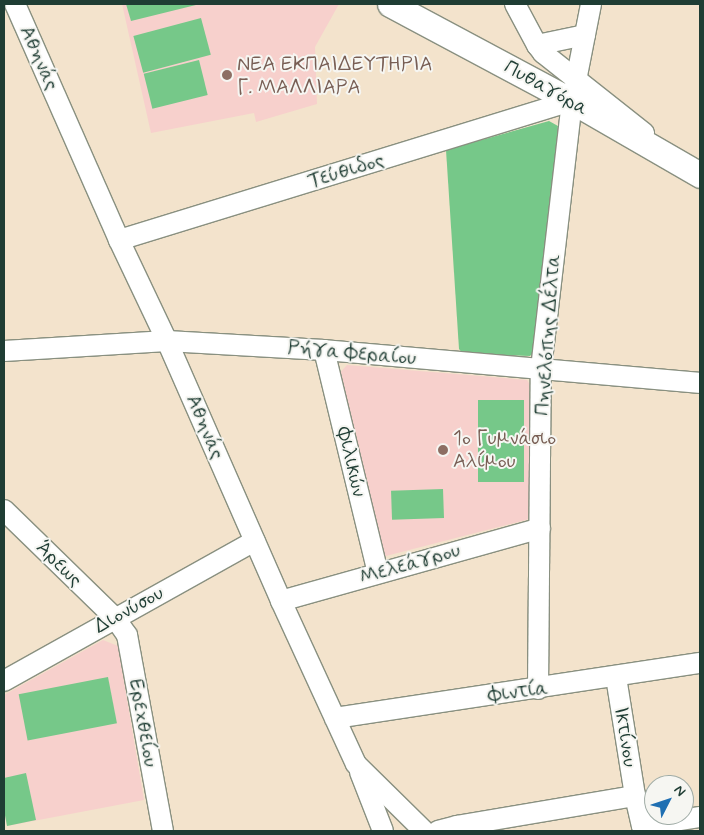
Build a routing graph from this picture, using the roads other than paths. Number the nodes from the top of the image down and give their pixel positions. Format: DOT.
graph roads {
  1 [pos="15,4"];
  2 [pos="390,4"];
  3 [pos="515,4"];
  4 [pos="591,4"];
  5 [pos="585,34"];
  6 [pos="537,45"];
  7 [pos="576,77"];
  8 [pos="572,102"];
  9 [pos="690,169"];
  10 [pos="119,240"];
  11 [pos="167,341"];
  12 [pos="324,350"];
  13 [pos="4,351"];
  14 [pos="541,369"];
  15 [pos="700,383"];
  16 [pos="4,510"];
  17 [pos="540,528"];
  18 [pos="254,541"];
  19 [pos="378,573"];
  20 [pos="281,601"];
  21 [pos="114,618"];
  22 [pos="700,663"];
  23 [pos="616,677"];
  24 [pos="4,680"];
  25 [pos="538,689"];
  26 [pos="335,718"];
  27 [pos="356,764"];
  28 [pos="635,796"];
  29 [pos="700,817"];
  30 [pos="163,831"];
  31 [pos="383,831"];
  32 [pos="424,831"];
  33 [pos="438,831"];
  1 -- 10 [label="street, Αθηνάς"];
  2 -- 8 [label="street, Πυθαγόρα"];
  3 -- 6 [label="street"];
  4 -- 5 [label="street, Πηνελόπης Δέλτα"];
  5 -- 6 [label="street, Πυθαγόρα"];
  5 -- 7 [label="street, Πηνελόπης Δέλτα"];
  6 -- 7 [label="street"];
  7 -- 8 [label="street, Πηνελόπης Δέλτα"];
  7 -- 9 [label="street"];
  8 -- 9 [label="street, Πυθαγόρα"];
  8 -- 10 [label="street, Τεύθιδος"];
  8 -- 14 [label="street, Πηνελόπης Δέλτα"];
  10 -- 11 [label="street, Αθηνάς"];
  11 -- 12 [label="street, Ρήγα Φεραίου"];
  11 -- 13 [label="street, Ρήγα Φεραίου"];
  11 -- 18 [label="street, Αθηνάς"];
  12 -- 14 [label="street, Ρήγα Φεραίου"];
  12 -- 19 [label="street, Φιλικών"];
  14 -- 15 [label="street, Ρήγα Φεραίου"];
  14 -- 17 [label="street, Πηνελόπης Δέλτα"];
  16 -- 21 [label="street, Άρεως"];
  17 -- 19 [label="street, Μελεάγρου"];
  17 -- 25 [label="street, Πηνελόπης Δέλτα"];
  18 -- 20 [label="street, Αθηνάς"];
  18 -- 21 [label="street, Διονύσου"];
  19 -- 20 [label="street, Μελεάγρου"];
  20 -- 26 [label="street, Αθηνάς"];
  21 -- 24 [label="street, Διονύσου"];
  21 -- 30 [label="street, Ερεχθείου"];
  22 -- 23 [label="street, Φιντία"];
  23 -- 25 [label="street, Φιντία"];
  23 -- 28 [label="street, Ικτίνου"];
  25 -- 26 [label="street, Φιντία"];
  26 -- 27 [label="street, Αθηνάς"];
  27 -- 31 [label="street"];
  27 -- 32 [label="street, Αθηνάς"];
  28 -- 29 [label="street, Ικτίνου"];
  28 -- 33 [label="street"];
}
